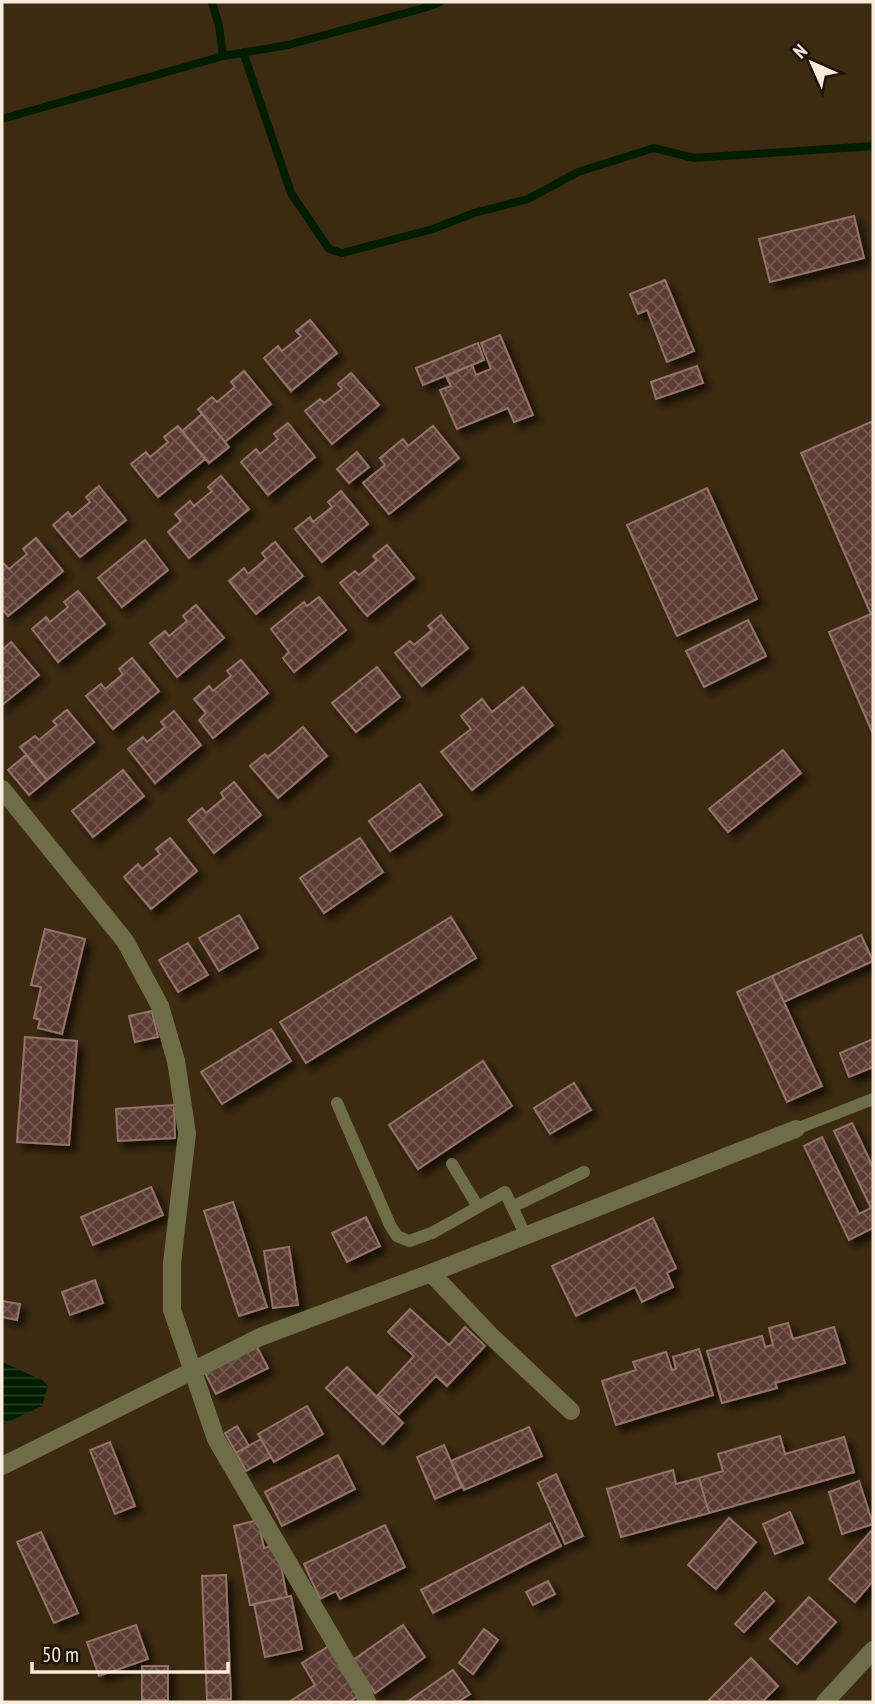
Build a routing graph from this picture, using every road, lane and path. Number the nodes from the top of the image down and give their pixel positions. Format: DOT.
graph roads {
  1 [pos="2,789"];
  2 [pos="873,1099"];
  3 [pos="337,1103"];
  4 [pos="796,1129"];
  5 [pos="452,1164"];
  6 [pos="584,1172"];
  7 [pos="512,1207"];
  8 [pos="478,1208"];
  9 [pos="525,1234"];
  10 [pos="431,1273"];
  11 [pos="192,1370"];
  12 [pos="572,1410"];
  13 [pos="2,1466"];
  14 [pos="873,1650"];
  15 [pos="367,1702"];
  16 [pos="825,1702"];
  1 -- 11 [label="street"];
  2 -- 4 [label="lane"];
  3 -- 8 [label="lane"];
  4 -- 9 [label="street"];
  5 -- 8 [label="lane"];
  6 -- 7 [label="lane"];
  7 -- 8 [label="lane"];
  7 -- 9 [label="lane"];
  9 -- 10 [label="street"];
  10 -- 11 [label="street"];
  10 -- 12 [label="street"];
  11 -- 13 [label="street"];
  11 -- 15 [label="street"];
  14 -- 16 [label="street"];
}
